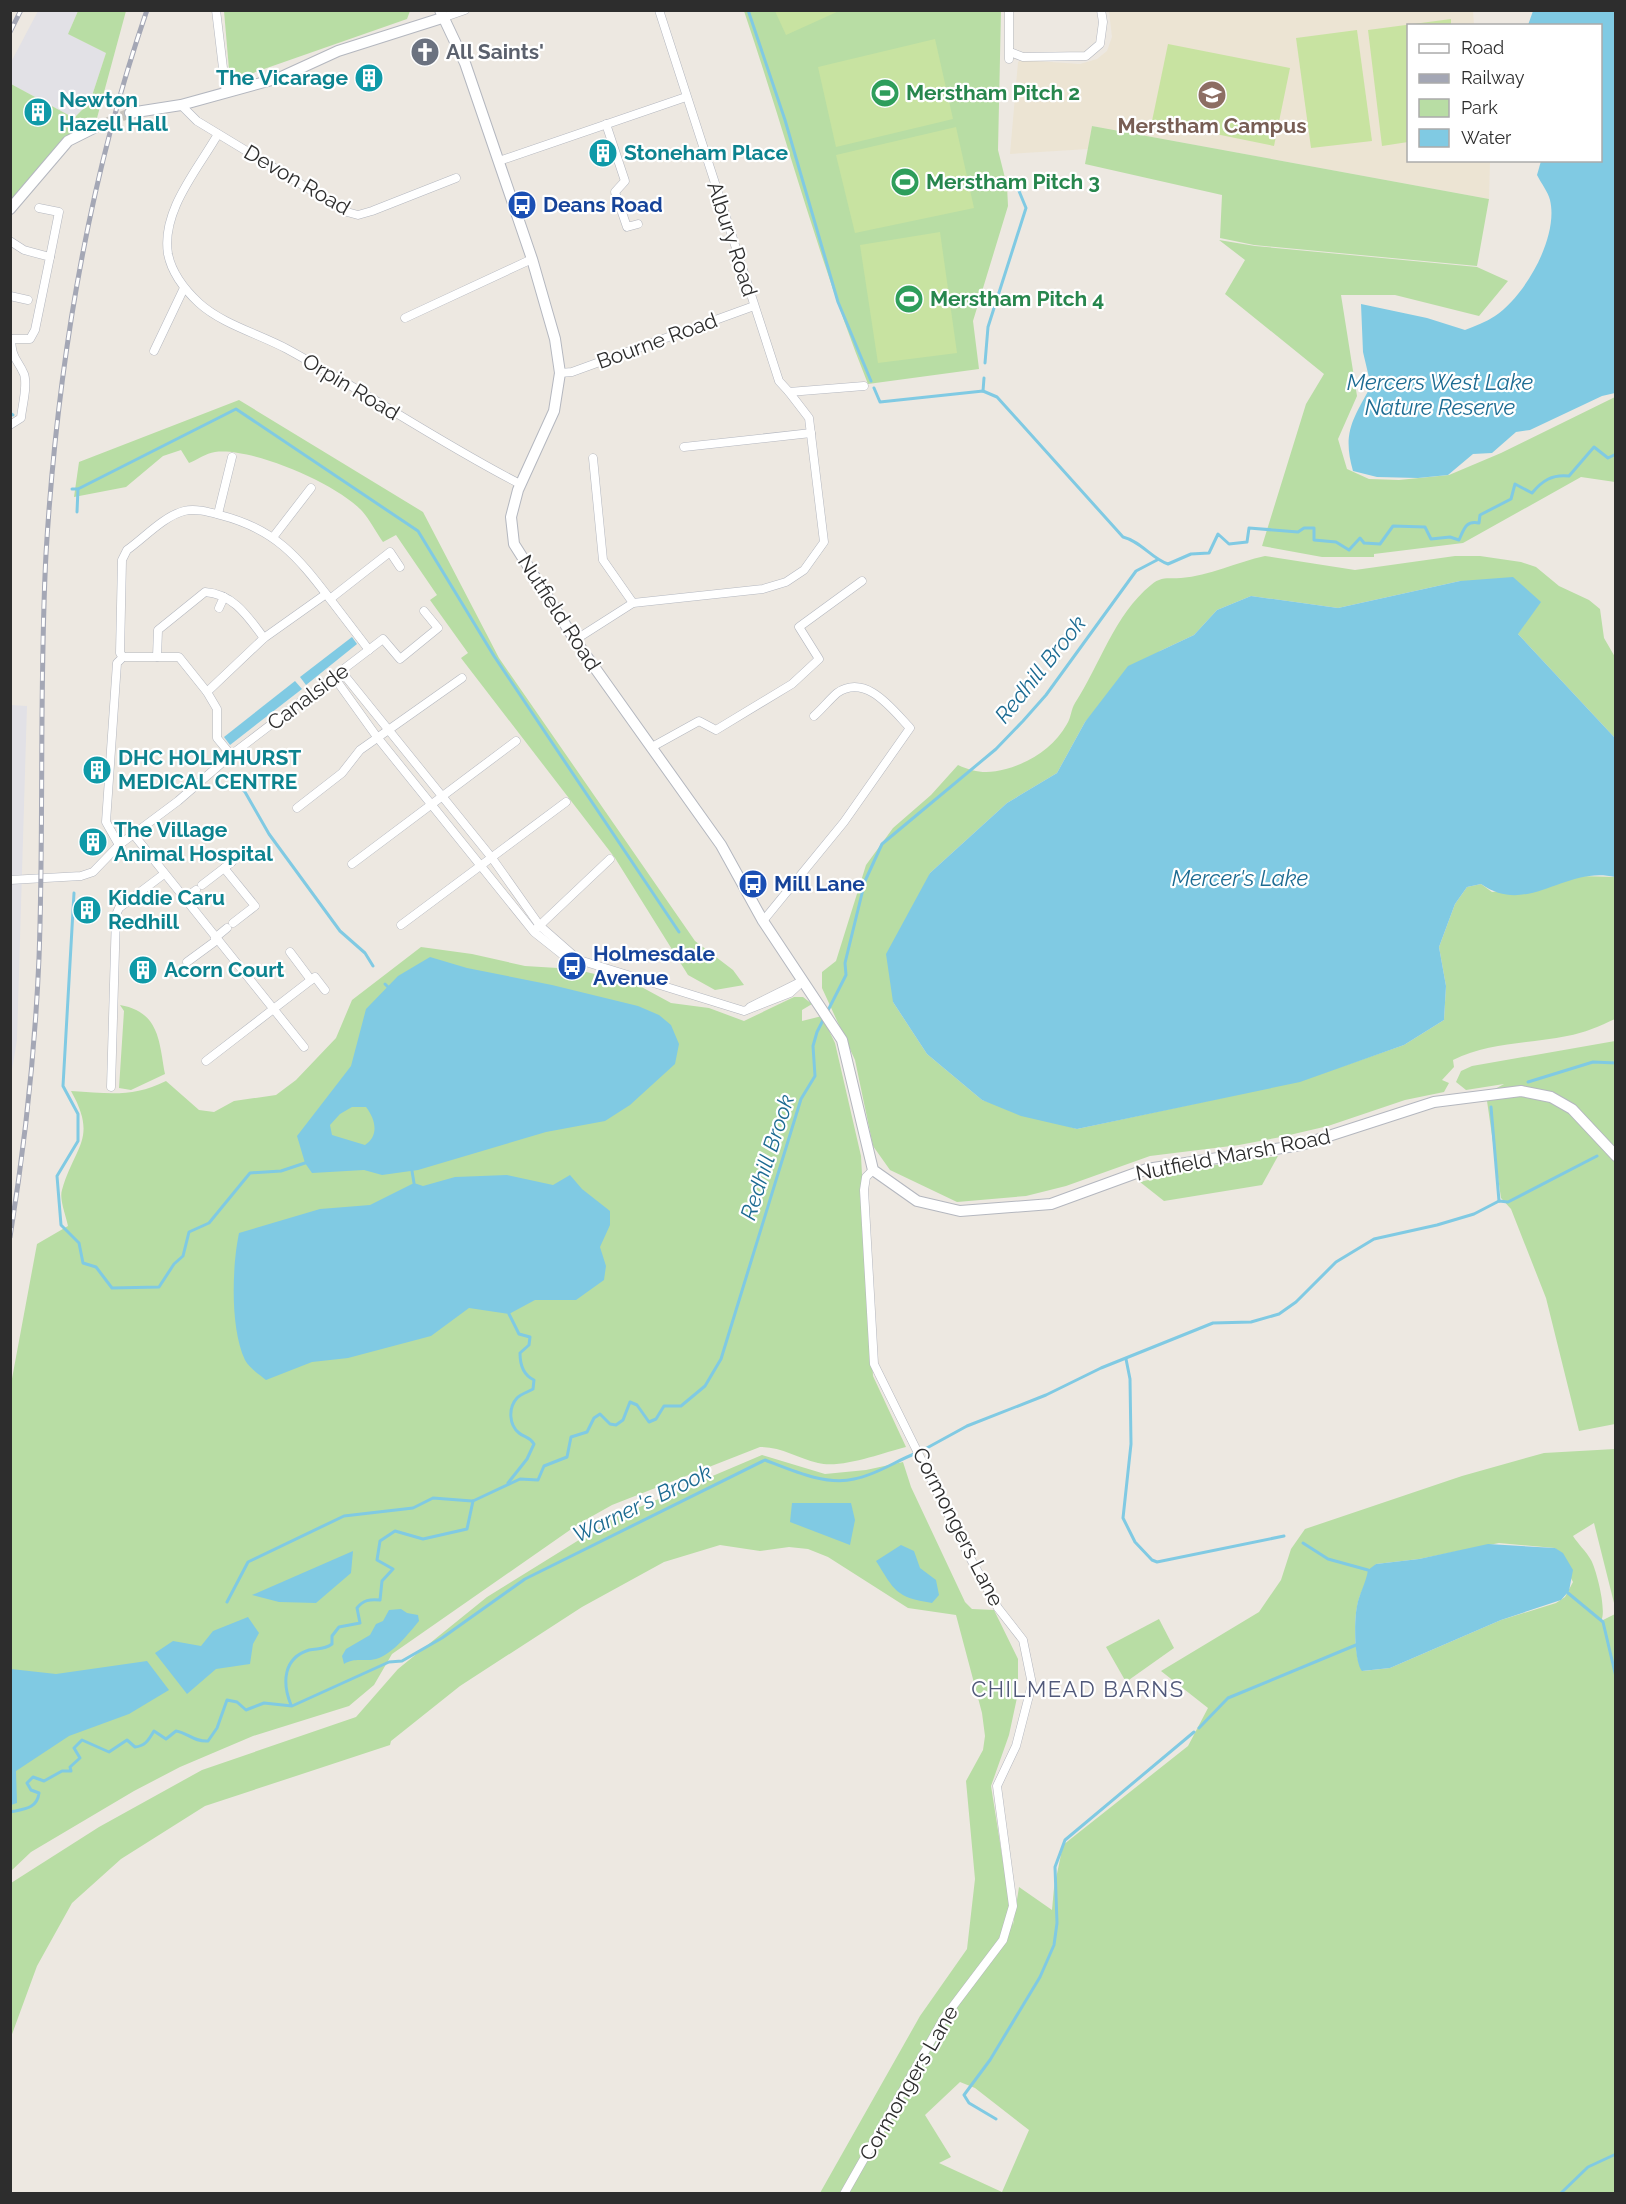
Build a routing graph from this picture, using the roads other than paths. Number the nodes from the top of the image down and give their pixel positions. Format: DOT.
graph roads {
  1 [pos="216,10"];
  2 [pos="465,10"];
  3 [pos="659,10"];
  4 [pos="1009,10"];
  5 [pos="1101,10"];
  6 [pos="441,14"];
  7 [pos="226,93"];
  8 [pos="686,97"];
  9 [pos="181,105"];
  10 [pos="130,113"];
  11 [pos="606,124"];
  12 [pos="94,128"];
  13 [pos="218,134"];
  14 [pos="499,161"];
  15 [pos="456,178"];
  16 [pos="39,208"];
  17 [pos="10,209"];
  18 [pos="638,224"];
  19 [pos="10,241"];
  20 [pos="50,257"];
  21 [pos="532,259"];
  22 [pos="184,288"];
  23 [pos="10,296"];
  24 [pos="28,300"];
  25 [pos="754,306"];
  26 [pos="405,318"];
  27 [pos="11,339"];
  28 [pos="154,351"];
  29 [pos="560,374"];
  30 [pos="864,386"];
  31 [pos="789,392"];
  32 [pos="10,425"];
  33 [pos="811,433"];
  34 [pos="684,447"];
  35 [pos="232,457"];
  36 [pos="593,459"];
  37 [pos="520,484"];
  38 [pos="311,488"];
  39 [pos="218,514"];
  40 [pos="274,536"];
  41 [pos="400,567"];
  42 [pos="862,581"];
  43 [pos="221,595"];
  44 [pos="328,597"];
  45 [pos="633,603"];
  46 [pos="219,608"];
  47 [pos="424,611"];
  48 [pos="264,638"];
  49 [pos="575,640"];
  50 [pos="369,650"];
  51 [pos="123,657"];
  52 [pos="157,657"];
  53 [pos="341,671"];
  54 [pos="334,677"];
  55 [pos="462,678"];
  56 [pos="207,692"];
  57 [pos="814,716"];
  58 [pos="386,728"];
  59 [pos="377,737"];
  60 [pos="516,741"];
  61 [pos="652,747"];
  62 [pos="231,755"];
  63 [pos="441,796"];
  64 [pos="566,802"];
  65 [pos="432,803"];
  66 [pos="297,808"];
  67 [pos="134,835"];
  68 [pos="119,845"];
  69 [pos="492,858"];
  70 [pos="610,859"];
  71 [pos="232,862"];
  72 [pos="352,864"];
  73 [pos="482,866"];
  74 [pos="224,868"];
  75 [pos="164,874"];
  76 [pos="10,880"];
  77 [pos="184,899"];
  78 [pos="763,921"];
  79 [pos="401,925"];
  80 [pos="537,929"];
  81 [pos="216,939"];
  82 [pos="290,952"];
  83 [pos="187,962"];
  84 [pos="311,980"];
  85 [pos="803,981"];
  86 [pos="325,990"];
  87 [pos="272,1008"];
  88 [pos="304,1047"];
  89 [pos="206,1061"];
  90 [pos="111,1087"];
  91 [pos="1616,1156"];
  92 [pos="873,1170"];
  93 [pos="844,2193"];
  1 -- 7 [label="street"];
  2 -- 6 [label="street"];
  3 -- 8 [label="street, Albury Road"];
  4 -- 5 [label="street"];
  6 -- 7 [label="street"];
  6 -- 14 [label="street, Nutfield Road"];
  7 -- 9 [label="street"];
  8 -- 11 [label="street"];
  8 -- 25 [label="street, Albury Road"];
  9 -- 10 [label="street"];
  9 -- 13 [label="street, Devon Road"];
  11 -- 14 [label="street"];
  11 -- 18 [label="street"];
  12 -- 17 [label="street"];
  13 -- 15 [label="street, Devon Road"];
  13 -- 22 [label="street, Orpin Road"];
  14 -- 21 [label="street, Nutfield Road"];
  16 -- 20 [label="street"];
  19 -- 20 [label="street"];
  20 -- 27 [label="street"];
  21 -- 26 [label="street"];
  21 -- 29 [label="street, Nutfield Road"];
  22 -- 28 [label="street"];
  22 -- 37 [label="street, Orpin Road"];
  23 -- 24 [label="street"];
  25 -- 29 [label="street, Bourne Road"];
  25 -- 31 [label="street, Albury Road"];
  27 -- 32 [label="street"];
  29 -- 37 [label="street, Nutfield Road"];
  30 -- 31 [label="street"];
  31 -- 33 [label="street, Albury Road"];
  33 -- 34 [label="street"];
  33 -- 45 [label="street, Albury Road"];
  35 -- 39 [label="street"];
  36 -- 45 [label="street"];
  37 -- 49 [label="street, Nutfield Road"];
  38 -- 40 [label="street"];
  39 -- 40 [label="street, Canalside"];
  39 -- 51 [label="street, Canalside"];
  40 -- 44 [label="street, Canalside"];
  41 -- 44 [label="street"];
  42 -- 61 [label="street"];
  43 -- 46 [label="street"];
  43 -- 48 [label="street"];
  43 -- 52 [label="street"];
  44 -- 48 [label="street"];
  44 -- 50 [label="street, Canalside"];
  45 -- 49 [label="street"];
  47 -- 50 [label="street"];
  48 -- 56 [label="street"];
  49 -- 61 [label="street, Nutfield Road"];
  50 -- 53 [label="street, Canalside"];
  51 -- 52 [label="street"];
  51 -- 68 [label="street"];
  52 -- 56 [label="street"];
  53 -- 54 [label="street, Canalside"];
  53 -- 58 [label="street"];
  54 -- 59 [label="street"];
  54 -- 62 [label="street, Canalside"];
  55 -- 58 [label="street"];
  56 -- 62 [label="street"];
  57 -- 78 [label="street"];
  58 -- 59 [label="street"];
  58 -- 63 [label="street"];
  59 -- 65 [label="street"];
  59 -- 66 [label="street"];
  60 -- 63 [label="street"];
  61 -- 78 [label="street, Nutfield Road"];
  62 -- 67 [label="street, Canalside"];
  63 -- 65 [label="street"];
  63 -- 69 [label="street"];
  64 -- 69 [label="street"];
  65 -- 72 [label="street"];
  65 -- 73 [label="street"];
  67 -- 68 [label="street, Canalside"];
  67 -- 75 [label="street"];
  68 -- 76 [label="street, Canalside"];
  69 -- 73 [label="street"];
  69 -- 80 [label="street"];
  70 -- 80 [label="street"];
  71 -- 74 [label="street"];
  73 -- 79 [label="street"];
  73 -- 80 [label="street"];
  74 -- 77 [label="street"];
  74 -- 81 [label="street"];
  75 -- 77 [label="street"];
  75 -- 90 [label="street"];
  77 -- 81 [label="street"];
  78 -- 85 [label="street, Nutfield Road"];
  80 -- 85 [label="street"];
  81 -- 83 [label="street"];
  81 -- 87 [label="street"];
  82 -- 84 [label="street"];
  84 -- 86 [label="street"];
  84 -- 87 [label="street"];
  85 -- 92 [label="street, Nutfield Road"];
  87 -- 88 [label="street"];
  87 -- 89 [label="street"];
  91 -- 92 [label="street, Nutfield Marsh Road"];
  92 -- 93 [label="street, Cormongers Lane"];
}
